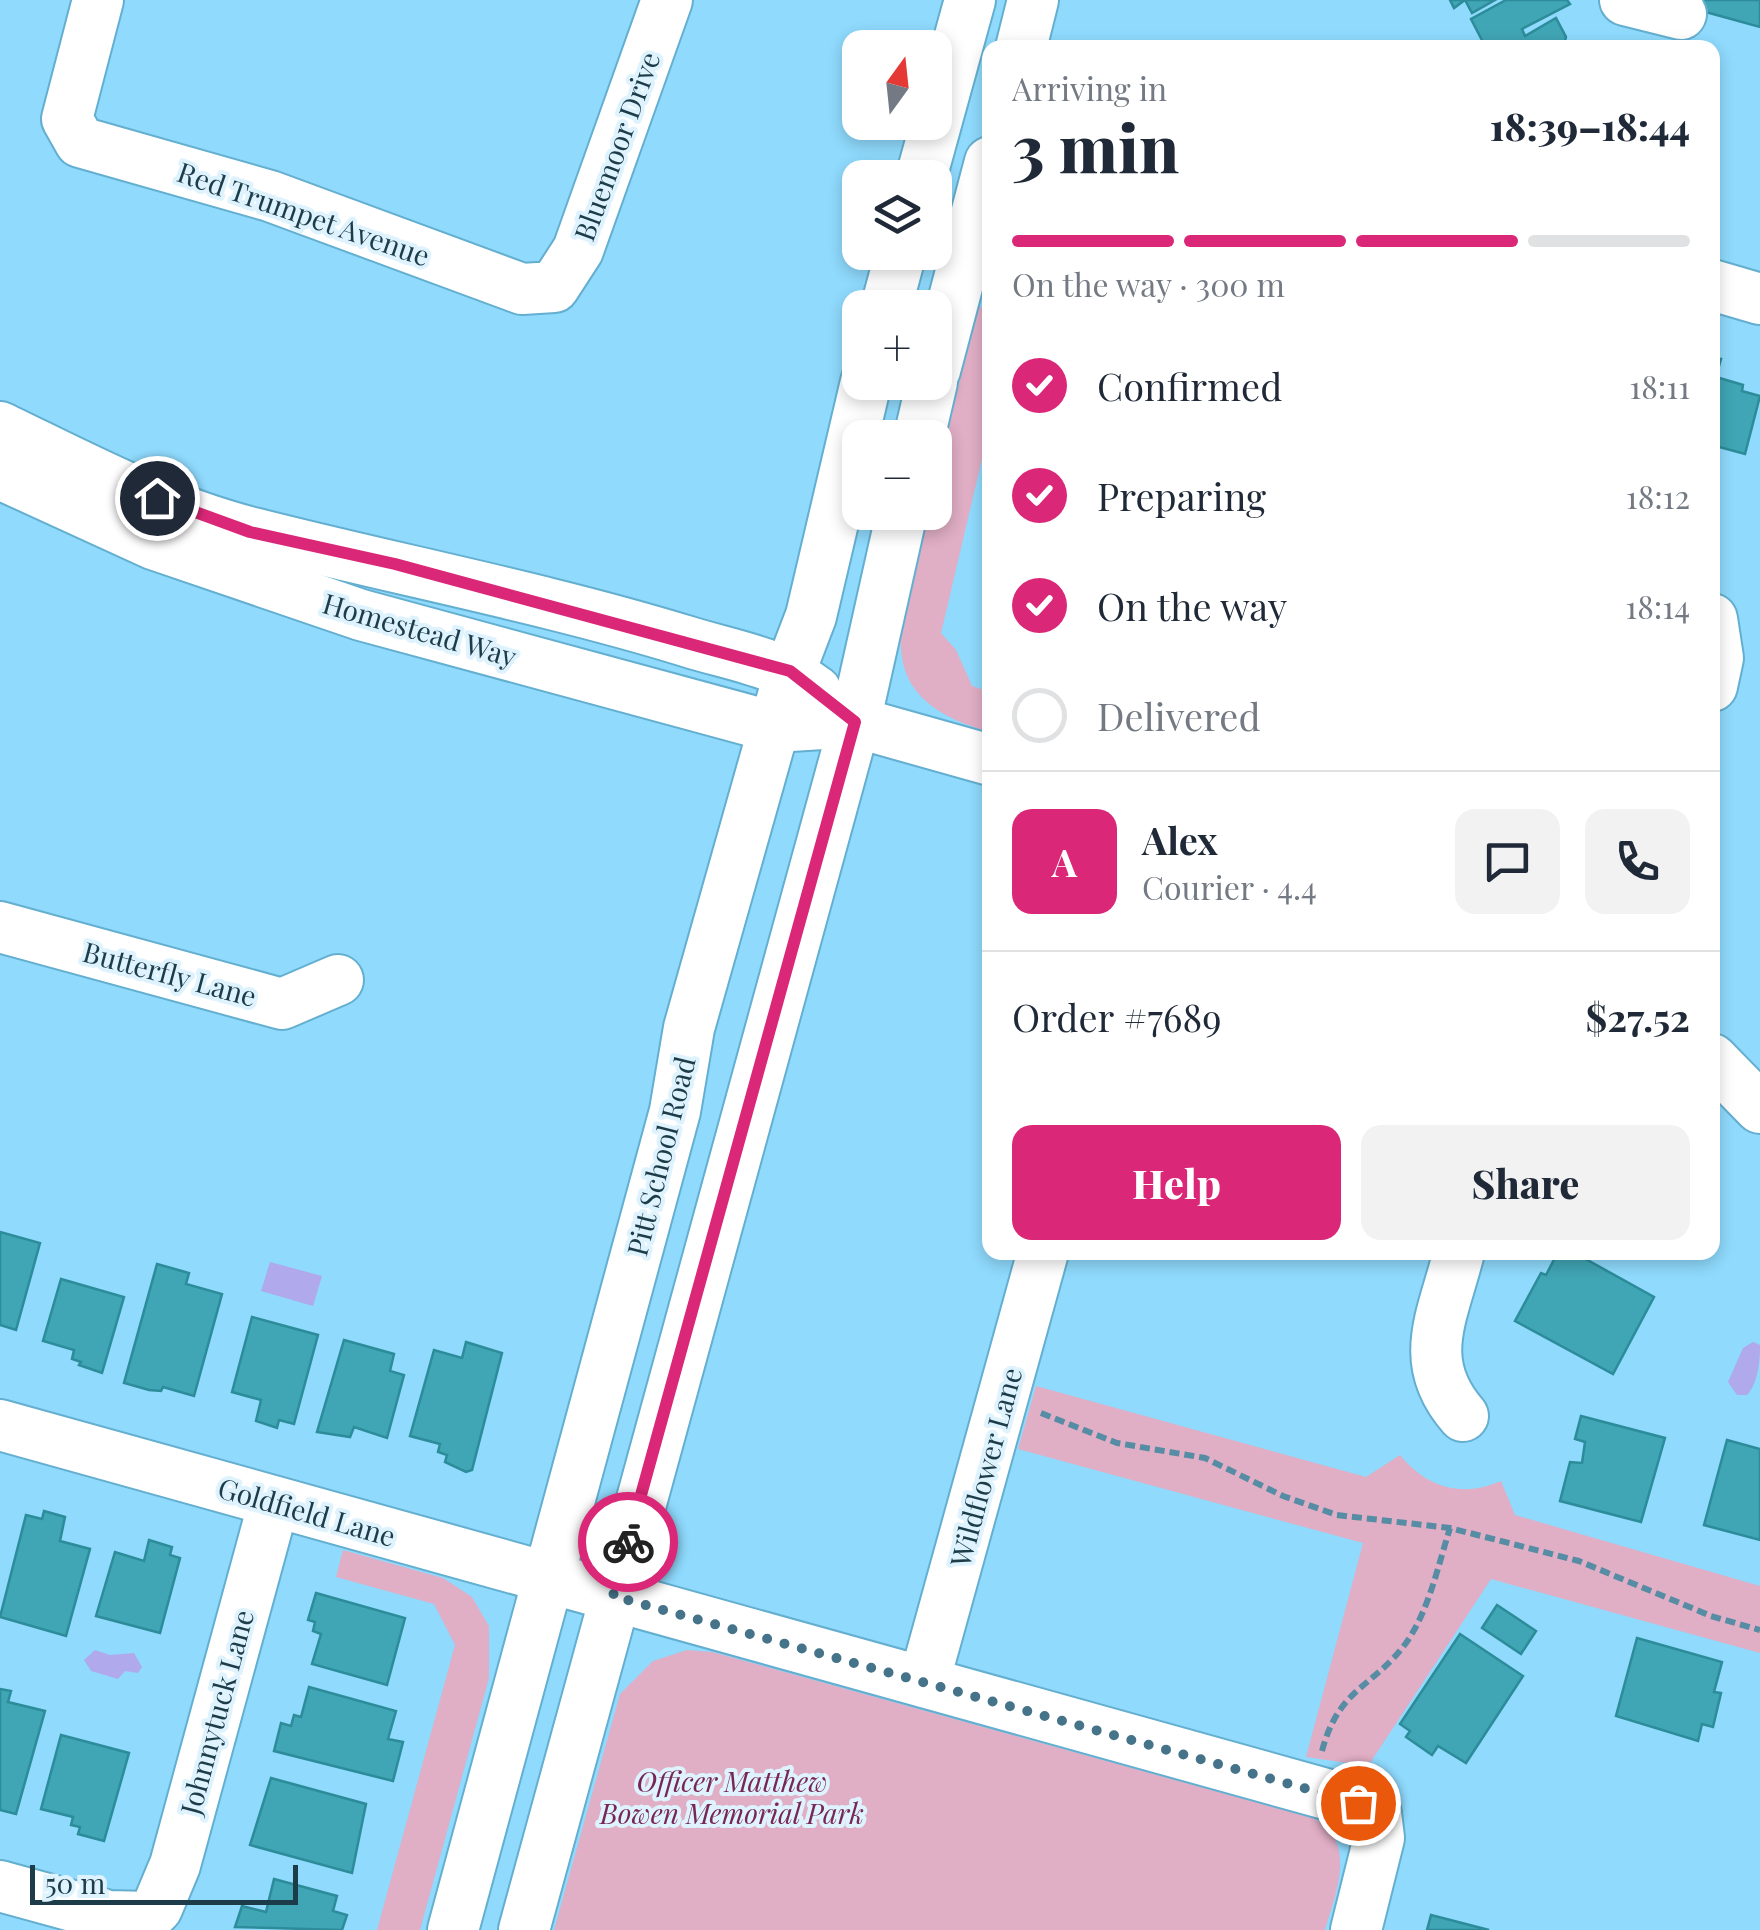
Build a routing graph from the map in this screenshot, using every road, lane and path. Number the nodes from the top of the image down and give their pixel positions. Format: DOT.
graph roads {
  1 [pos="98,0"];
  2 [pos="667,0"];
  3 [pos="970,0"];
  4 [pos="1034,0"];
  5 [pos="1625,0"];
  6 [pos="1681,14"];
  7 [pos="1022,40"];
  8 [pos="970,80"];
  9 [pos="930,160"];
  10 [pos="982,192"];
  11 [pos="554,287"];
  12 [pos="1720,287"];
  13 [pos="1760,299"];
  14 [pos="952,306"];
  15 [pos="862,400"];
  16 [pos="0,426"];
  17 [pos="0,474"];
  18 [pos="898,530"];
  19 [pos="790,671"];
  20 [pos="855,722"];
  21 [pos="774,727"];
  22 [pos="982,758"];
  23 [pos="0,927"];
  24 [pos="338,980"];
  25 [pos="1720,1067"];
  26 [pos="1760,1108"];
  27 [pos="1041,1260"];
  28 [pos="1457,1260"];
  29 [pos="1035,1411"];
  30 [pos="1463,1416"];
  31 [pos="0,1425"];
  32 [pos="274,1502"];
  33 [pos="1450,1528"];
  34 [pos="546,1577"];
  35 [pos="613,1596"];
  36 [pos="1760,1630"];
  37 [pos="924,1682"];
  38 [pos="1320,1759"];
  39 [pos="0,1886"];
  40 [pos="453,1930"];
  41 [pos="524,1930"];
  42 [pos="1356,1930"];
  1 -- 11 [label="street, Red Trumpet Avenue"];
  2 -- 11 [label="street, Bluemoor Drive"];
  3 -- 8 [label="street"];
  4 -- 7 [label="street"];
  5 -- 6 [label="street"];
  8 -- 9 [label="street"];
  10 -- 14 [label="street"];
  12 -- 13 [label="street"];
  15 -- 19 [label="street, Pitt School Road"];
  16 -- 19 [label="street, Homestead Way"];
  17 -- 21 [label="street, Homestead Way"];
  18 -- 20 [label="street"];
  19 -- 20 [label="street, Homestead Way"];
  19 -- 21 [label="street, Pitt School Road"];
  20 -- 21 [label="street, Homestead Way"];
  20 -- 22 [label="street, Homestead Way"];
  20 -- 35 [label="street"];
  21 -- 34 [label="street, Pitt School Road"];
  23 -- 24 [label="street, Butterfly Lane"];
  25 -- 26 [label="street"];
  27 -- 37 [label="street, Wildflower Lane"];
  28 -- 30 [label="street"];
  29 -- 33 [label="path"];
  31 -- 32 [label="street, Goldfield Lane"];
  32 -- 34 [label="street, Goldfield Lane"];
  32 -- 39 [label="street, Johnnytuck Lane"];
  33 -- 36 [label="path"];
  33 -- 38 [label="path"];
  34 -- 35 [label="street, Goldfield Lane"];
  34 -- 40 [label="street, Pitt School Road"];
  35 -- 37 [label="street, Goldfield Lane"];
  35 -- 41 [label="street"];
  37 -- 42 [label="street, Goldfield Lane"];
}
